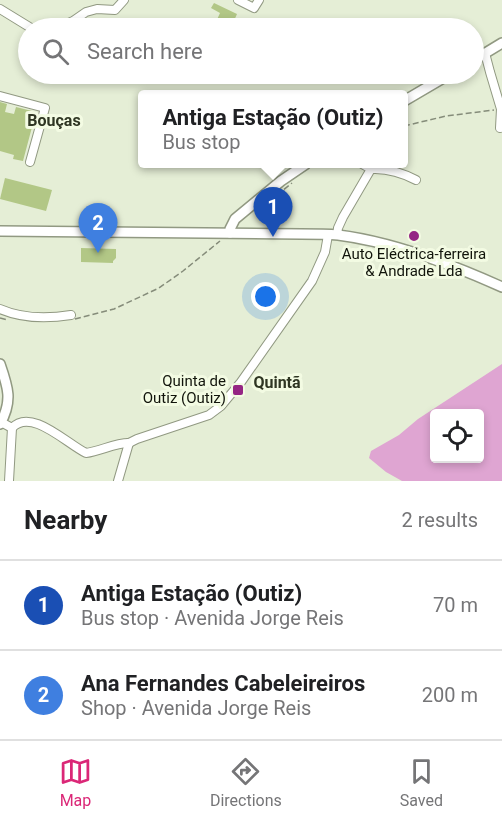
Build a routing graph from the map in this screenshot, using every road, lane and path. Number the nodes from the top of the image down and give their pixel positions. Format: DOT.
graph roads {
  1 [pos="124,0"];
  2 [pos="238,0"];
  3 [pos="259,0"];
  4 [pos="0,9"];
  5 [pos="77,18"];
  6 [pos="18,20"];
  7 [pos="502,43"];
  8 [pos="486,53"];
  9 [pos="433,84"];
  10 [pos="0,96"];
  11 [pos="408,99"];
  12 [pos="501,109"];
  13 [pos="408,125"];
  14 [pos="500,128"];
  15 [pos="30,162"];
  16 [pos="305,168"];
  17 [pos="371,169"];
  18 [pos="299,178"];
  19 [pos="416,180"];
  20 [pos="256,212"];
  21 [pos="0,231"];
  22 [pos="230,233"];
  23 [pos="333,235"];
  24 [pos="502,287"];
  25 [pos="0,309"];
  26 [pos="71,317"];
  27 [pos="0,318"];
  28 [pos="14,320"];
  29 [pos="0,363"];
  30 [pos="1,423"];
  31 [pos="12,428"];
  32 [pos="129,443"];
  33 [pos="9,481"];
  34 [pos="118,481"];
  1 -- 5 [label="street"];
  2 -- 3 [label="street"];
  4 -- 6 [label="street"];
  7 -- 8 [label="main road"];
  8 -- 12 [label="street"];
  9 -- 11 [label="main road"];
  10 -- 15 [label="street"];
  12 -- 13 [label="path"];
  12 -- 14 [label="street"];
  16 -- 22 [label="main road"];
  17 -- 19 [label="street"];
  17 -- 23 [label="street"];
  18 -- 20 [label="path"];
  21 -- 22 [label="main road"];
  22 -- 23 [label="main road"];
  22 -- 26 [label="path"];
  23 -- 24 [label="main road"];
  23 -- 32 [label="street"];
  25 -- 26 [label="street"];
  27 -- 28 [label="path"];
  29 -- 30 [label="main road"];
  30 -- 31 [label="street"];
  31 -- 32 [label="street"];
  31 -- 33 [label="street"];
  32 -- 34 [label="street"];
}
